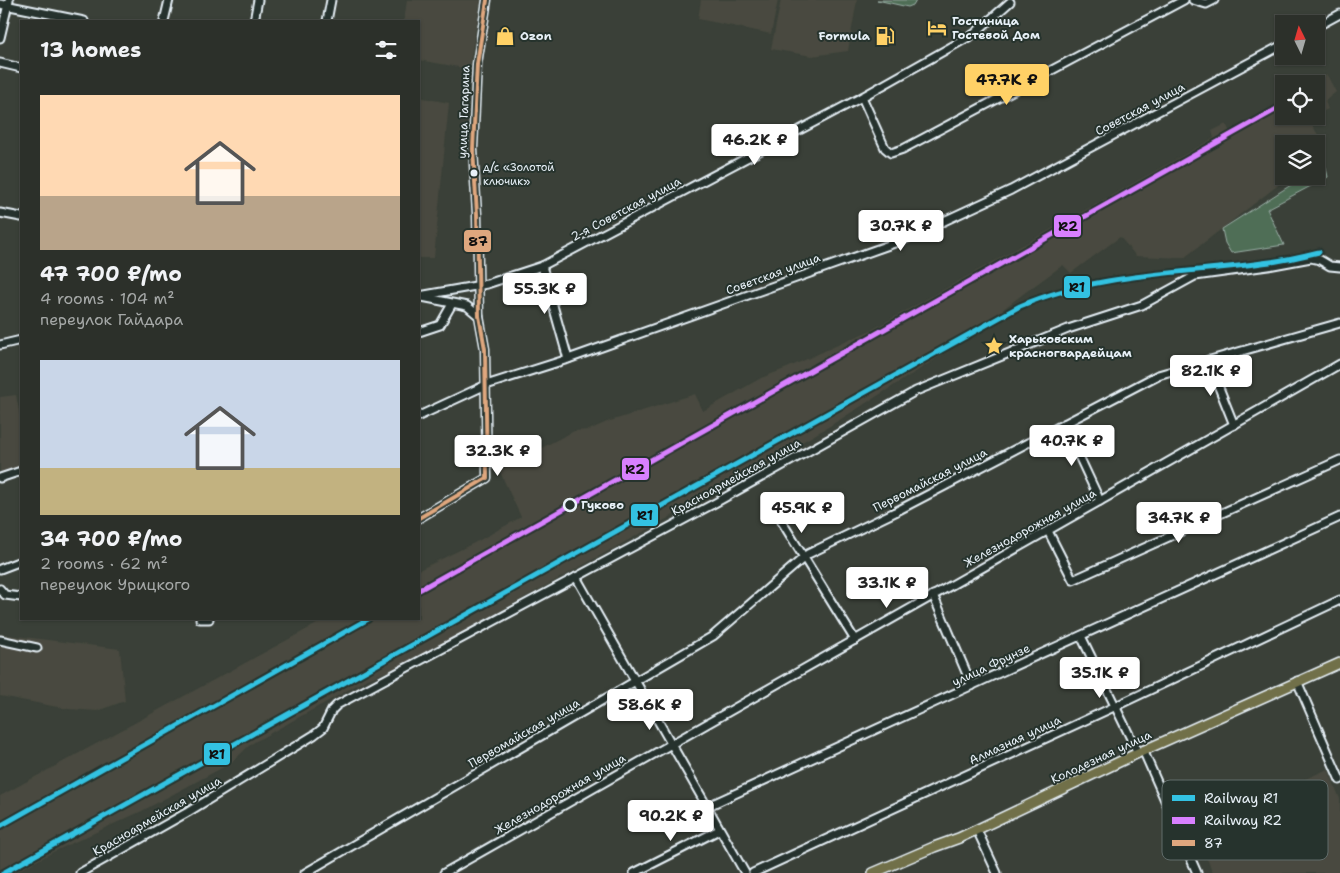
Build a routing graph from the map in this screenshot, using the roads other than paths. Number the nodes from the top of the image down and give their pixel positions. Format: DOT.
graph roads {
  1 [pos="169,0"];
  2 [pos="258,0"];
  3 [pos="331,0"];
  4 [pos="487,0"];
  5 [pos="1001,0"];
  6 [pos="1184,0"];
  7 [pos="1193,0"];
  8 [pos="1214,0"];
  9 [pos="1012,1"];
  10 [pos="9,3"];
  11 [pos="0,4"];
  12 [pos="1340,14"];
  13 [pos="80,20"];
  14 [pos="164,20"];
  15 [pos="254,20"];
  16 [pos="327,20"];
  17 [pos="1325,22"];
  18 [pos="0,38"];
  19 [pos="1275,49"];
  20 [pos="0,63"];
  21 [pos="20,68"];
  22 [pos="862,97"];
  23 [pos="0,213"];
  24 [pos="20,217"];
  25 [pos="542,266"];
  26 [pos="1340,267"];
  27 [pos="478,285"];
  28 [pos="420,296"];
  29 [pos="420,296"];
  30 [pos="452,304"];
  31 [pos="479,316"];
  32 [pos="1340,323"];
  33 [pos="420,332"];
  34 [pos="20,340"];
  35 [pos="0,344"];
  36 [pos="568,359"];
  37 [pos="1208,360"];
  38 [pos="1340,364"];
  39 [pos="486,385"];
  40 [pos="420,416"];
  41 [pos="1064,424"];
  42 [pos="1234,425"];
  43 [pos="1340,460"];
  44 [pos="20,471"];
  45 [pos="0,478"];
  46 [pos="1100,502"];
  47 [pos="420,517"];
  48 [pos="1340,517"];
  49 [pos="782,522"];
  50 [pos="1048,531"];
  51 [pos="804,558"];
  52 [pos="20,561"];
  53 [pos="0,569"];
  54 [pos="576,577"];
  55 [pos="0,589"];
  56 [pos="933,595"];
  57 [pos="20,597"];
  58 [pos="1340,600"];
  59 [pos="1081,636"];
  60 [pos="0,640"];
  61 [pos="855,640"];
  62 [pos="37,648"];
  63 [pos="1340,663"];
  64 [pos="635,681"];
  65 [pos="1297,681"];
  66 [pos="972,686"];
  67 [pos="1116,706"];
  68 [pos="670,744"];
  69 [pos="1141,751"];
  70 [pos="1340,780"];
  71 [pos="1162,797"];
  72 [pos="706,807"];
  73 [pos="719,830"];
  74 [pos="977,830"];
  75 [pos="1191,860"];
  76 [pos="80,873"];
  77 [pos="305,873"];
  78 [pos="444,873"];
  79 [pos="634,873"];
  80 [pos="745,873"];
  81 [pos="753,873"];
  82 [pos="873,873"];
  83 [pos="997,873"];
  84 [pos="1197,873"];
  1 -- 14 [label="street"];
  2 -- 15 [label="street"];
  3 -- 16 [label="street"];
  4 -- 27 [label="street, улица Гагарина"];
  5 -- 9 [label="street"];
  6 -- 22 [label="street"];
  7 -- 8 [label="street"];
  9 -- 22 [label="street, 2-я Советская улица"];
  10 -- 11 [label="street"];
  10 -- 13 [label="street"];
  10 -- 18 [label="street"];
  12 -- 17 [label="street"];
  19 -- 36 [label="street, Советская улица"];
  20 -- 21 [label="street"];
  22 -- 25 [label="street, 2-я Советская улица"];
  23 -- 24 [label="street"];
  25 -- 27 [label="street, 2-я Советская улица"];
  25 -- 36 [label="street"];
  26 -- 54 [label="street, Красноармейская улица"];
  27 -- 28 [label="street, 2-я Советская улица"];
  27 -- 31 [label="street, улица Гагарина"];
  29 -- 30 [label="street"];
  30 -- 31 [label="street"];
  30 -- 33 [label="street"];
  31 -- 39 [label="street, улица Гагарина"];
  32 -- 37 [label="street, Первомайская улица"];
  34 -- 35 [label="street"];
  36 -- 39 [label="street, Советская улица"];
  37 -- 41 [label="street, Первомайская улица"];
  37 -- 42 [label="street"];
  38 -- 42 [label="street, Железнодорожная улица"];
  39 -- 40 [label="street, Советская улица"];
  39 -- 47 [label="street, улица Гагарина"];
  41 -- 46 [label="street"];
  41 -- 51 [label="street, Первомайская улица"];
  42 -- 46 [label="street, Железнодорожная улица"];
  43 -- 50 [label="street"];
  44 -- 45 [label="street"];
  46 -- 50 [label="street, Железнодорожная улица"];
  48 -- 59 [label="street, улица Фрунзе"];
  49 -- 51 [label="street"];
  50 -- 56 [label="street, Железнодорожная улица"];
  51 -- 61 [label="street"];
  51 -- 64 [label="street, Первомайская улица"];
  52 -- 53 [label="street"];
  54 -- 64 [label="street"];
  54 -- 76 [label="street, Красноармейская улица"];
  55 -- 57 [label="street"];
  56 -- 61 [label="street, Железнодорожная улица"];
  56 -- 66 [label="street"];
  58 -- 67 [label="street, Алмазная улица"];
  59 -- 66 [label="street, улица Фрунзе"];
  59 -- 67 [label="street"];
  60 -- 62 [label="street"];
  61 -- 68 [label="street, Железнодорожная улица"];
  63 -- 65 [label="main road, Колодезная улица"];
  64 -- 68 [label="street"];
  64 -- 77 [label="street, Первомайская улица"];
  65 -- 69 [label="main road, Колодезная улица"];
  65 -- 70 [label="street"];
  66 -- 72 [label="street, улица Фрунзе"];
  67 -- 69 [label="street"];
  67 -- 81 [label="street, Алмазная улица"];
  68 -- 72 [label="street"];
  68 -- 78 [label="street, Железнодорожная улица"];
  69 -- 71 [label="street"];
  69 -- 74 [label="main road, Колодезная улица"];
  72 -- 73 [label="street"];
  73 -- 79 [label="street"];
  73 -- 80 [label="street"];
  74 -- 82 [label="main road, Колодезная улица"];
  74 -- 83 [label="street"];
  75 -- 84 [label="street"];
}
